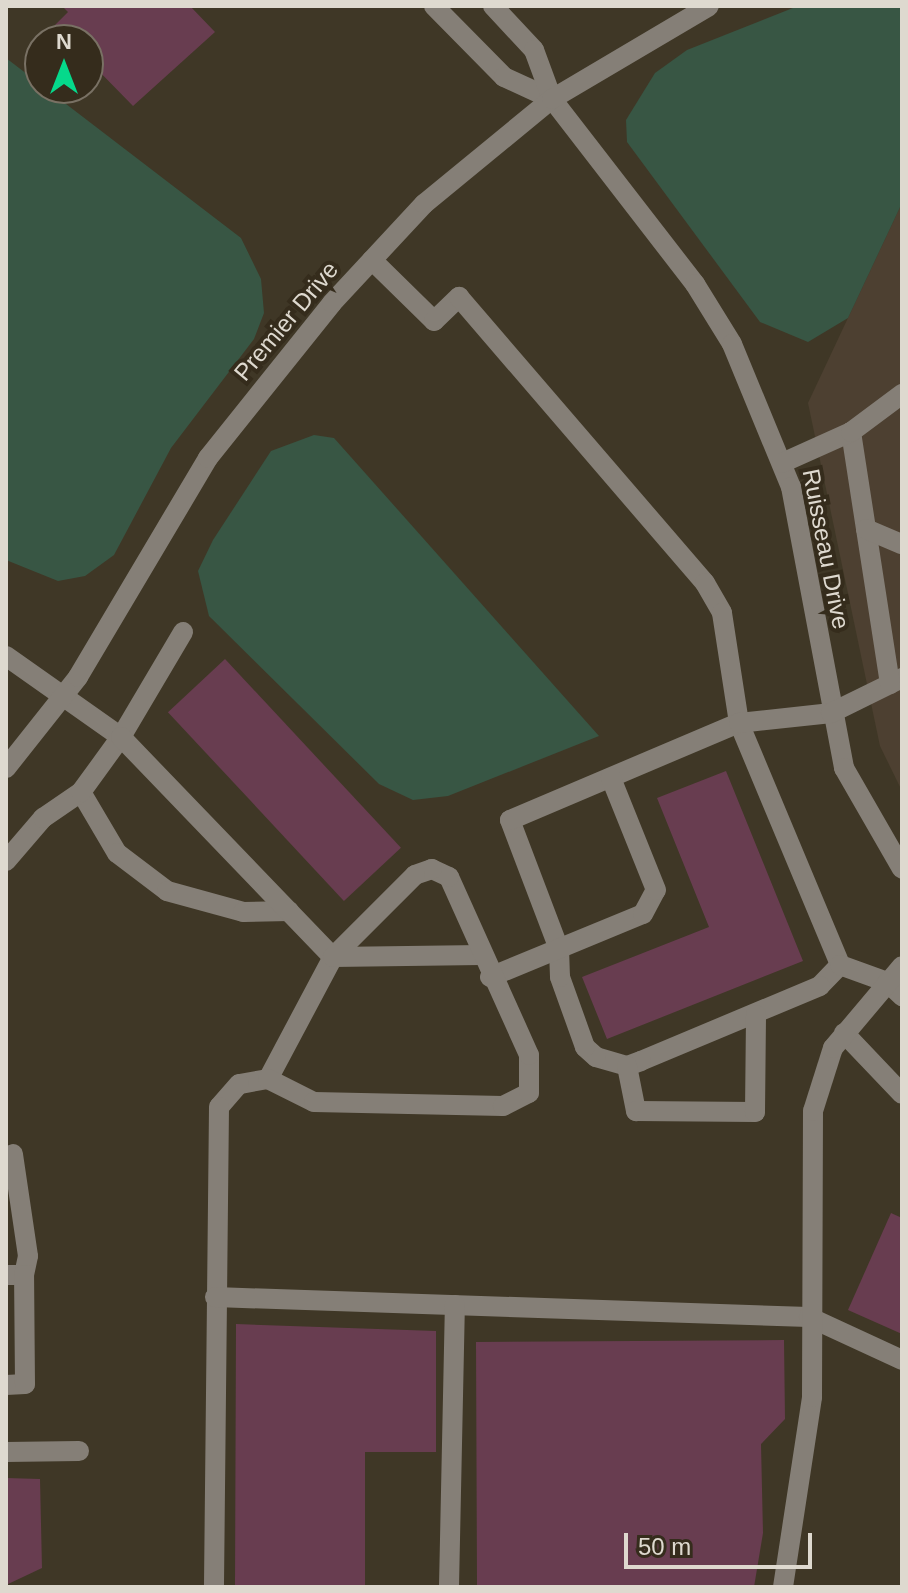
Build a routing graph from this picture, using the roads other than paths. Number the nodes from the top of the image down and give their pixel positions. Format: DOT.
graph roads {
  1 [pos="434,6"];
  2 [pos="493,6"];
  3 [pos="709,6"];
  4 [pos="552,99"];
  5 [pos="372,260"];
  6 [pos="902,394"];
  7 [pos="851,432"];
  8 [pos="782,463"];
  9 [pos="866,529"];
  10 [pos="902,544"];
  11 [pos="183,632"];
  12 [pos="6,656"];
  13 [pos="896,681"];
  14 [pos="62,698"];
  15 [pos="831,713"];
  16 [pos="739,723"];
  17 [pos="121,737"];
  18 [pos="6,768"];
  19 [pos="611,778"];
  20 [pos="81,792"];
  21 [pos="6,861"];
  22 [pos="902,869"];
  23 [pos="289,911"];
  24 [pos="559,949"];
  25 [pos="481,955"];
  26 [pos="333,957"];
  27 [pos="840,965"];
  28 [pos="902,966"];
  29 [pos="490,977"];
  30 [pos="887,982"];
  31 [pos="902,996"];
  32 [pos="756,1015"];
  33 [pos="844,1033"];
  34 [pos="627,1066"];
  35 [pos="268,1079"];
  36 [pos="902,1094"];
  37 [pos="13,1154"];
  38 [pos="15,1275"];
  39 [pos="215,1297"];
  40 [pos="455,1305"];
  41 [pos="809,1317"];
  42 [pos="902,1360"];
  43 [pos="6,1385"];
  44 [pos="79,1451"];
  45 [pos="6,1452"];
  46 [pos="214,1587"];
  47 [pos="449,1587"];
  48 [pos="783,1587"];
  1 -- 4 [label="street, Ruisseau Drive"];
  2 -- 4 [label="street, Ruisseau Drive"];
  3 -- 4 [label="street, Premier Drive"];
  4 -- 5 [label="street, Premier Drive"];
  4 -- 8 [label="street, Ruisseau Drive"];
  5 -- 14 [label="street, Premier Drive"];
  5 -- 16 [label="street"];
  6 -- 7 [label="street"];
  7 -- 8 [label="street"];
  7 -- 9 [label="street"];
  8 -- 15 [label="street, Ruisseau Drive"];
  9 -- 10 [label="street"];
  9 -- 13 [label="street"];
  11 -- 17 [label="street"];
  12 -- 14 [label="street"];
  13 -- 15 [label="street"];
  14 -- 17 [label="street"];
  14 -- 18 [label="street, Premier Drive"];
  15 -- 16 [label="street"];
  15 -- 22 [label="street, Ruisseau Drive"];
  16 -- 19 [label="street"];
  16 -- 27 [label="street"];
  17 -- 20 [label="street"];
  17 -- 23 [label="street"];
  19 -- 24 [label="street"];
  19 -- 24 [label="street"];
  20 -- 21 [label="street"];
  20 -- 23 [label="street"];
  23 -- 26 [label="street"];
  24 -- 29 [label="street"];
  24 -- 34 [label="street"];
  25 -- 26 [label="street"];
  25 -- 26 [label="street"];
  25 -- 29 [label="street"];
  26 -- 35 [label="street"];
  27 -- 30 [label="street"];
  27 -- 32 [label="street"];
  28 -- 30 [label="street"];
  29 -- 35 [label="street"];
  30 -- 31 [label="street"];
  30 -- 33 [label="street"];
  32 -- 34 [label="street"];
  32 -- 34 [label="street"];
  33 -- 36 [label="street"];
  33 -- 41 [label="street"];
  35 -- 39 [label="street"];
  37 -- 38 [label="street"];
  38 -- 43 [label="street"];
  39 -- 40 [label="street"];
  39 -- 46 [label="street"];
  40 -- 41 [label="street"];
  40 -- 47 [label="street"];
  41 -- 42 [label="street"];
  41 -- 48 [label="street"];
  44 -- 45 [label="street"];
}
